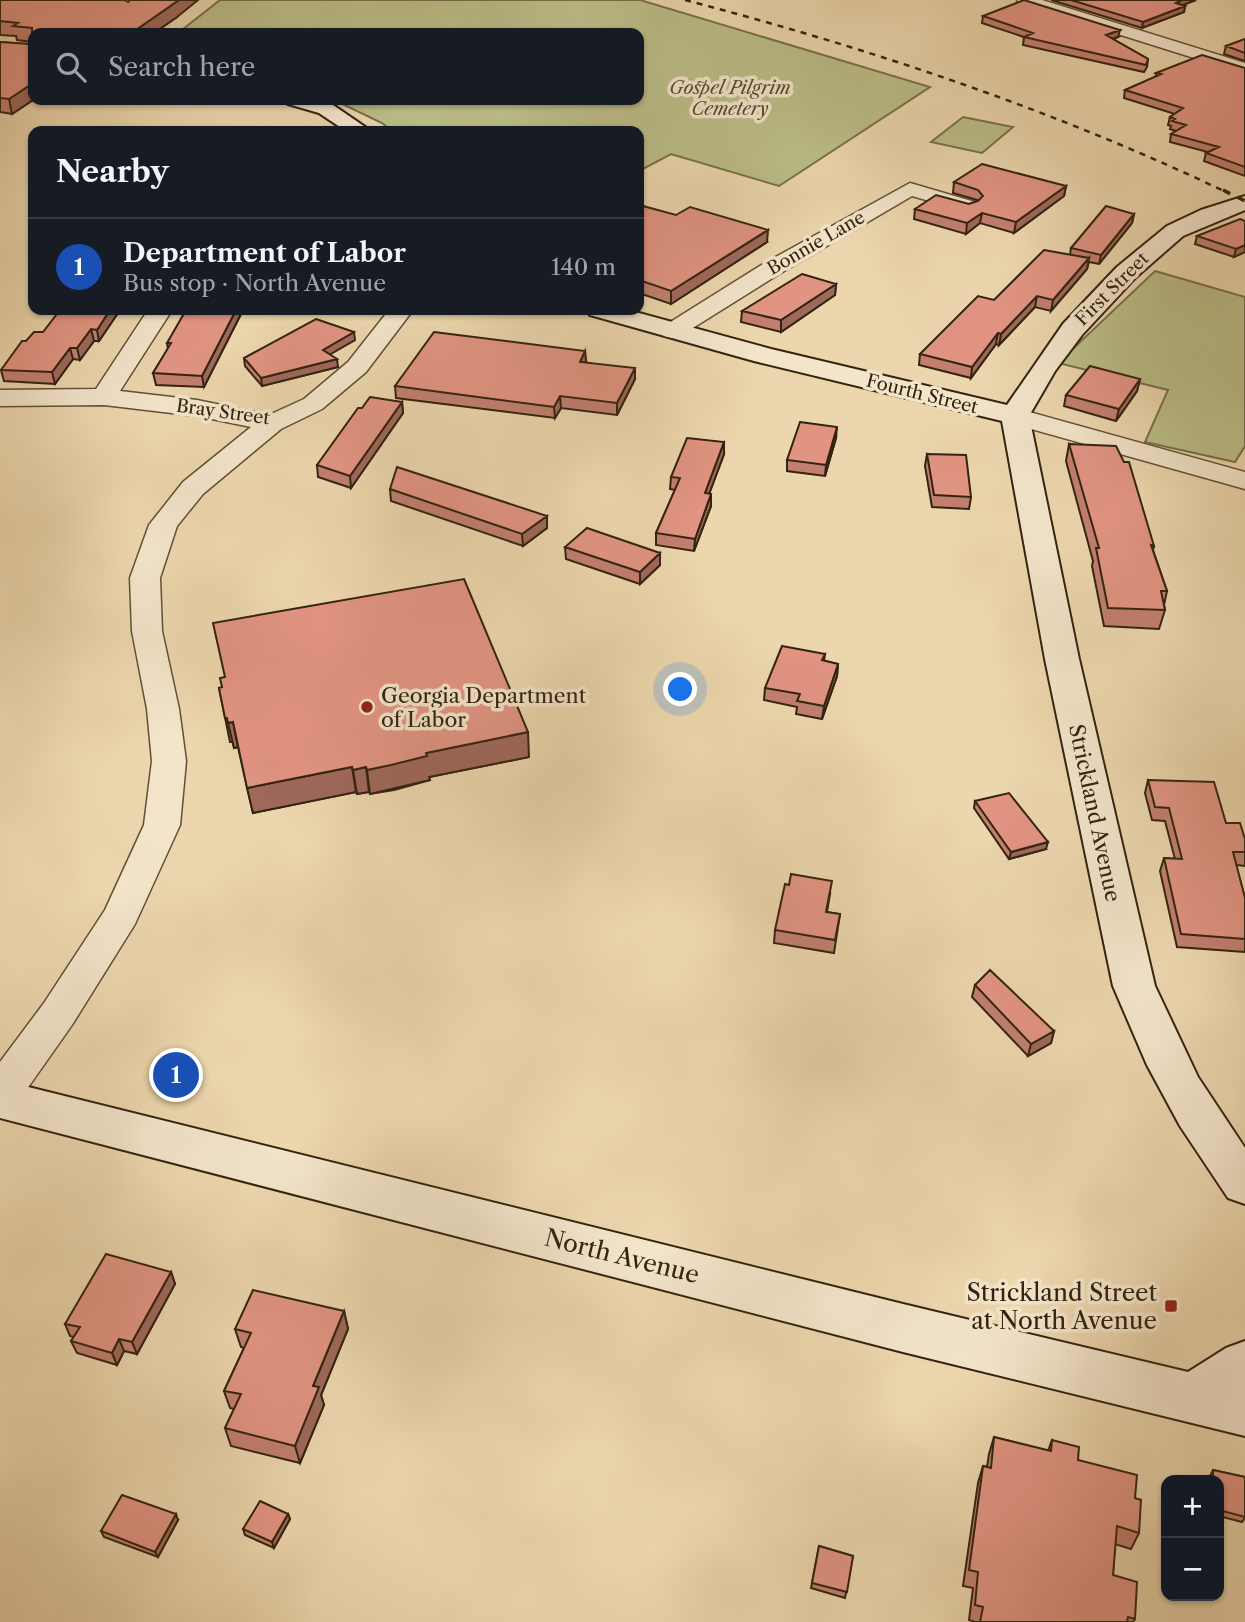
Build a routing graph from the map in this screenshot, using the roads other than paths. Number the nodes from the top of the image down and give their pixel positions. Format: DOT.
graph roads {
  1 [pos="1025,0"];
  2 [pos="1245,69"];
  3 [pos="312,105"];
  4 [pos="352,126"];
  5 [pos="1245,203"];
  6 [pos="968,206"];
  7 [pos="157,315"];
  8 [pos="397,315"];
  9 [pos="616,315"];
  10 [pos="672,331"];
  11 [pos="104,397"];
  12 [pos="0,398"];
  13 [pos="1015,416"];
  14 [pos="272,423"];
  15 [pos="1245,481"];
  16 [pos="0,1096"];
  17 [pos="1245,1184"];
  18 [pos="1245,1365"];
  19 [pos="1193,1399"];
  20 [pos="1245,1411"];
  1 -- 2 [label="street"];
  3 -- 4 [label="street"];
  5 -- 13 [label="street, First Street"];
  6 -- 10 [label="street, Bonnie Lane"];
  7 -- 11 [label="street"];
  8 -- 14 [label="street, Bray Street"];
  9 -- 10 [label="street, Fourth Street"];
  10 -- 13 [label="street, Fourth Street"];
  11 -- 12 [label="street, Bray Street"];
  11 -- 14 [label="street, Bray Street"];
  13 -- 15 [label="street, Fourth Street"];
  13 -- 17 [label="street, Strickland Avenue"];
  14 -- 16 [label="street"];
  16 -- 19 [label="street, North Avenue"];
  18 -- 19 [label="street"];
  19 -- 20 [label="street, North Avenue"];
}
